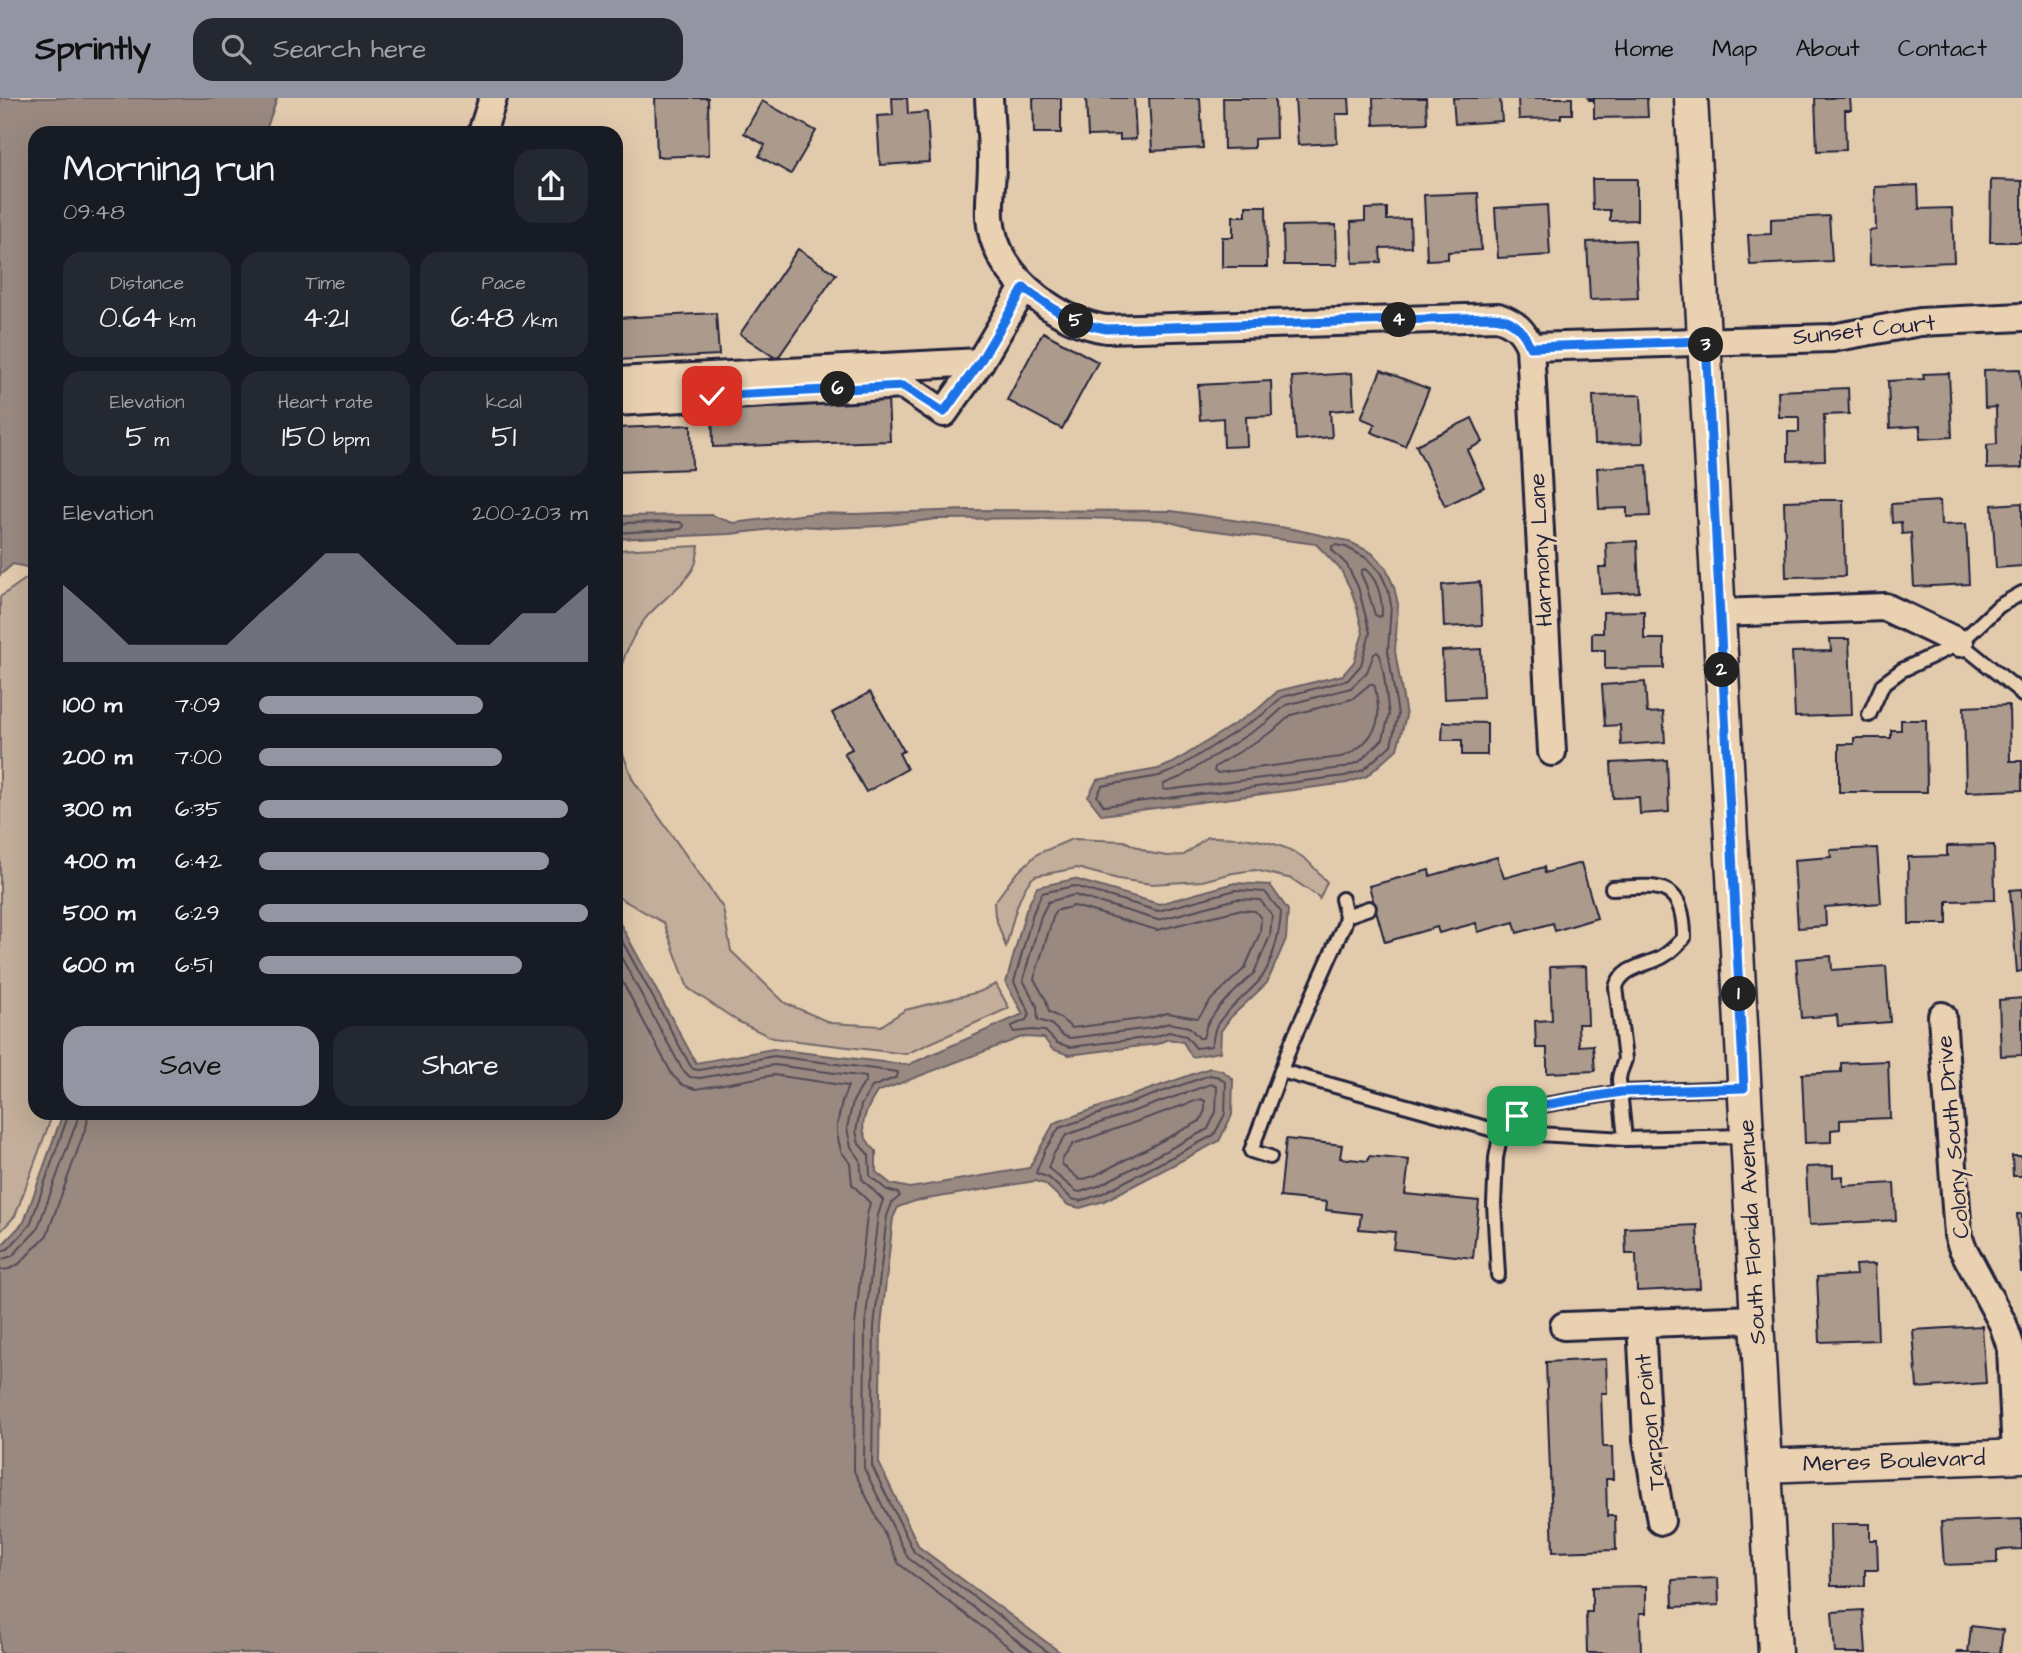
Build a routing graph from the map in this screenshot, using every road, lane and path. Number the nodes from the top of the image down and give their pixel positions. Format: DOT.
graph roads {
  1 [pos="493,98"];
  2 [pos="989,98"];
  3 [pos="1691,98"];
  4 [pos="484,126"];
  5 [pos="1024,288"];
  6 [pos="2022,317"];
  7 [pos="1706,341"];
  8 [pos="1530,347"];
  9 [pos="980,362"];
  10 [pos="623,381"];
  11 [pos="623,402"];
  12 [pos="2022,593"];
  13 [pos="1719,612"];
  14 [pos="1960,643"];
  15 [pos="2022,695"];
  16 [pos="1869,715"];
  17 [pos="1552,752"];
  18 [pos="1612,888"];
  19 [pos="1342,899"];
  20 [pos="1368,908"];
  21 [pos="1346,916"];
  22 [pos="1942,1016"];
  23 [pos="1281,1072"];
  24 [pos="1744,1088"];
  25 [pos="1621,1092"];
  26 [pos="1501,1132"];
  27 [pos="1746,1136"];
  28 [pos="1625,1139"];
  29 [pos="1270,1157"];
  30 [pos="1496,1241"];
  31 [pos="1482,1242"];
  32 [pos="1498,1275"];
  33 [pos="1756,1319"];
  34 [pos="1642,1323"];
  35 [pos="1564,1326"];
  36 [pos="2019,1456"];
  37 [pos="1766,1466"];
  38 [pos="1661,1521"];
  39 [pos="1775,1653"];
  1 -- 4 [label="street"];
  2 -- 5 [label="street"];
  3 -- 7 [label="street, South Florida Avenue"];
  5 -- 8 [label="street"];
  5 -- 9 [label="street"];
  6 -- 7 [label="street, Sunset Court"];
  7 -- 8 [label="street, Sunset Court"];
  7 -- 13 [label="street, South Florida Avenue"];
  8 -- 17 [label="street, Harmony Lane"];
  9 -- 10 [label="street"];
  9 -- 11 [label="street"];
  12 -- 14 [label="lane"];
  13 -- 14 [label="street"];
  13 -- 24 [label="street, South Florida Avenue"];
  14 -- 15 [label="lane"];
  14 -- 16 [label="lane"];
  18 -- 25 [label="lane"];
  19 -- 21 [label="lane"];
  20 -- 21 [label="lane"];
  21 -- 23 [label="lane"];
  22 -- 36 [label="street, Colony South Drive"];
  23 -- 26 [label="lane"];
  23 -- 29 [label="lane"];
  24 -- 25 [label="lane"];
  24 -- 27 [label="street, South Florida Avenue"];
  25 -- 26 [label="lane"];
  25 -- 28 [label="lane"];
  26 -- 28 [label="lane"];
  26 -- 30 [label="lane"];
  27 -- 28 [label="lane"];
  27 -- 33 [label="street, South Florida Avenue"];
  30 -- 31 [label="lane"];
  30 -- 32 [label="lane"];
  33 -- 34 [label="street, Tarpon Point"];
  33 -- 37 [label="street, South Florida Avenue"];
  34 -- 35 [label="street, Tarpon Point"];
  34 -- 38 [label="street, Tarpon Point"];
  36 -- 37 [label="street, Meres Boulevard"];
  37 -- 39 [label="street, South Florida Avenue"];
}
